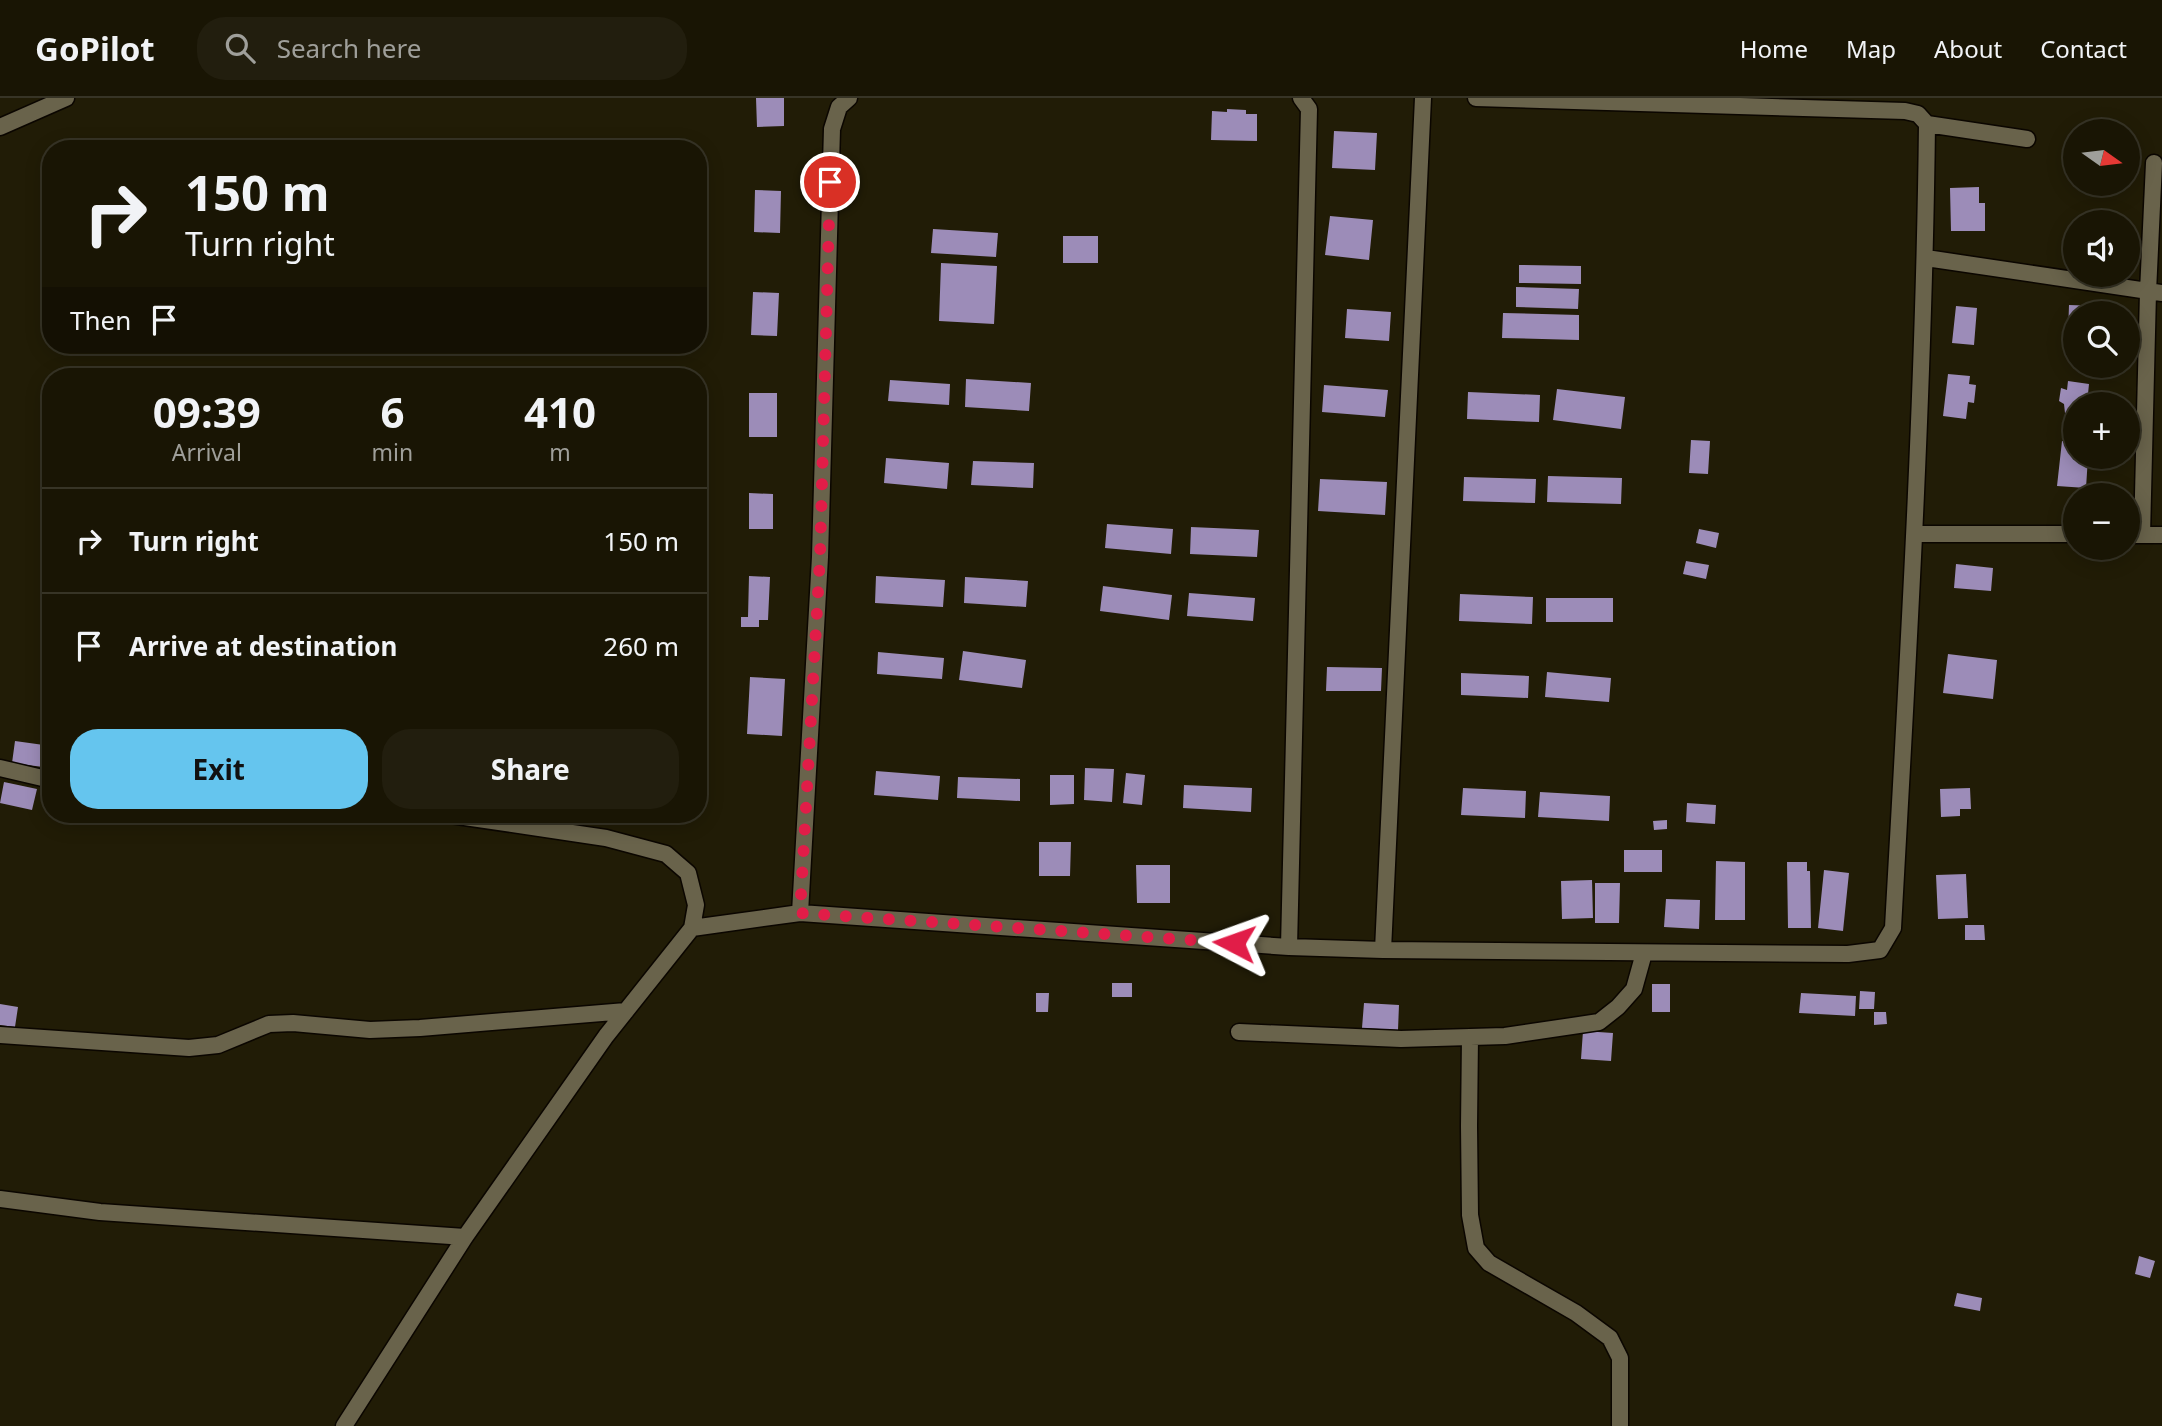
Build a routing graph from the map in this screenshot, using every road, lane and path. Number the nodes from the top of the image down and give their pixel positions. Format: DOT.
graph roads {
  1 [pos="65,98"];
  2 [pos="849,98"];
  3 [pos="1301,98"];
  4 [pos="1423,98"];
  5 [pos="1476,98"];
  6 [pos="1927,124"];
  7 [pos="0,127"];
  8 [pos="2027,139"];
  9 [pos="2154,163"];
  10 [pos="1926,258"];
  11 [pos="2155,293"];
  12 [pos="2139,483"];
  13 [pos="1915,534"];
  14 [pos="2063,534"];
  15 [pos="2140,534"];
  16 [pos="2162,535"];
  17 [pos="0,768"];
  18 [pos="42,778"];
  19 [pos="505,823"];
  20 [pos="800,913"];
  21 [pos="692,928"];
  22 [pos="1289,947"];
  23 [pos="1383,950"];
  24 [pos="1644,953"];
  25 [pos="626,1010"];
  26 [pos="1239,1032"];
  27 [pos="0,1035"];
  28 [pos="1471,1037"];
  29 [pos="0,1199"];
  30 [pos="465,1237"];
  31 [pos="344,1426"];
  32 [pos="1620,1426"];
  1 -- 7 [label="street"];
  2 -- 20 [label="street"];
  3 -- 22 [label="street"];
  4 -- 23 [label="street"];
  5 -- 6 [label="street"];
  6 -- 8 [label="street"];
  6 -- 10 [label="street"];
  9 -- 11 [label="street"];
  10 -- 11 [label="street"];
  10 -- 13 [label="street"];
  11 -- 12 [label="street"];
  13 -- 14 [label="street"];
  13 -- 24 [label="street"];
  15 -- 16 [label="street"];
  17 -- 18 [label="street"];
  19 -- 21 [label="street"];
  20 -- 21 [label="street"];
  20 -- 22 [label="street"];
  21 -- 25 [label="street"];
  22 -- 23 [label="street"];
  23 -- 24 [label="street"];
  24 -- 28 [label="street"];
  25 -- 27 [label="street"];
  25 -- 30 [label="street"];
  26 -- 28 [label="street"];
  28 -- 32 [label="street"];
  29 -- 30 [label="street"];
  30 -- 31 [label="street"];
}
